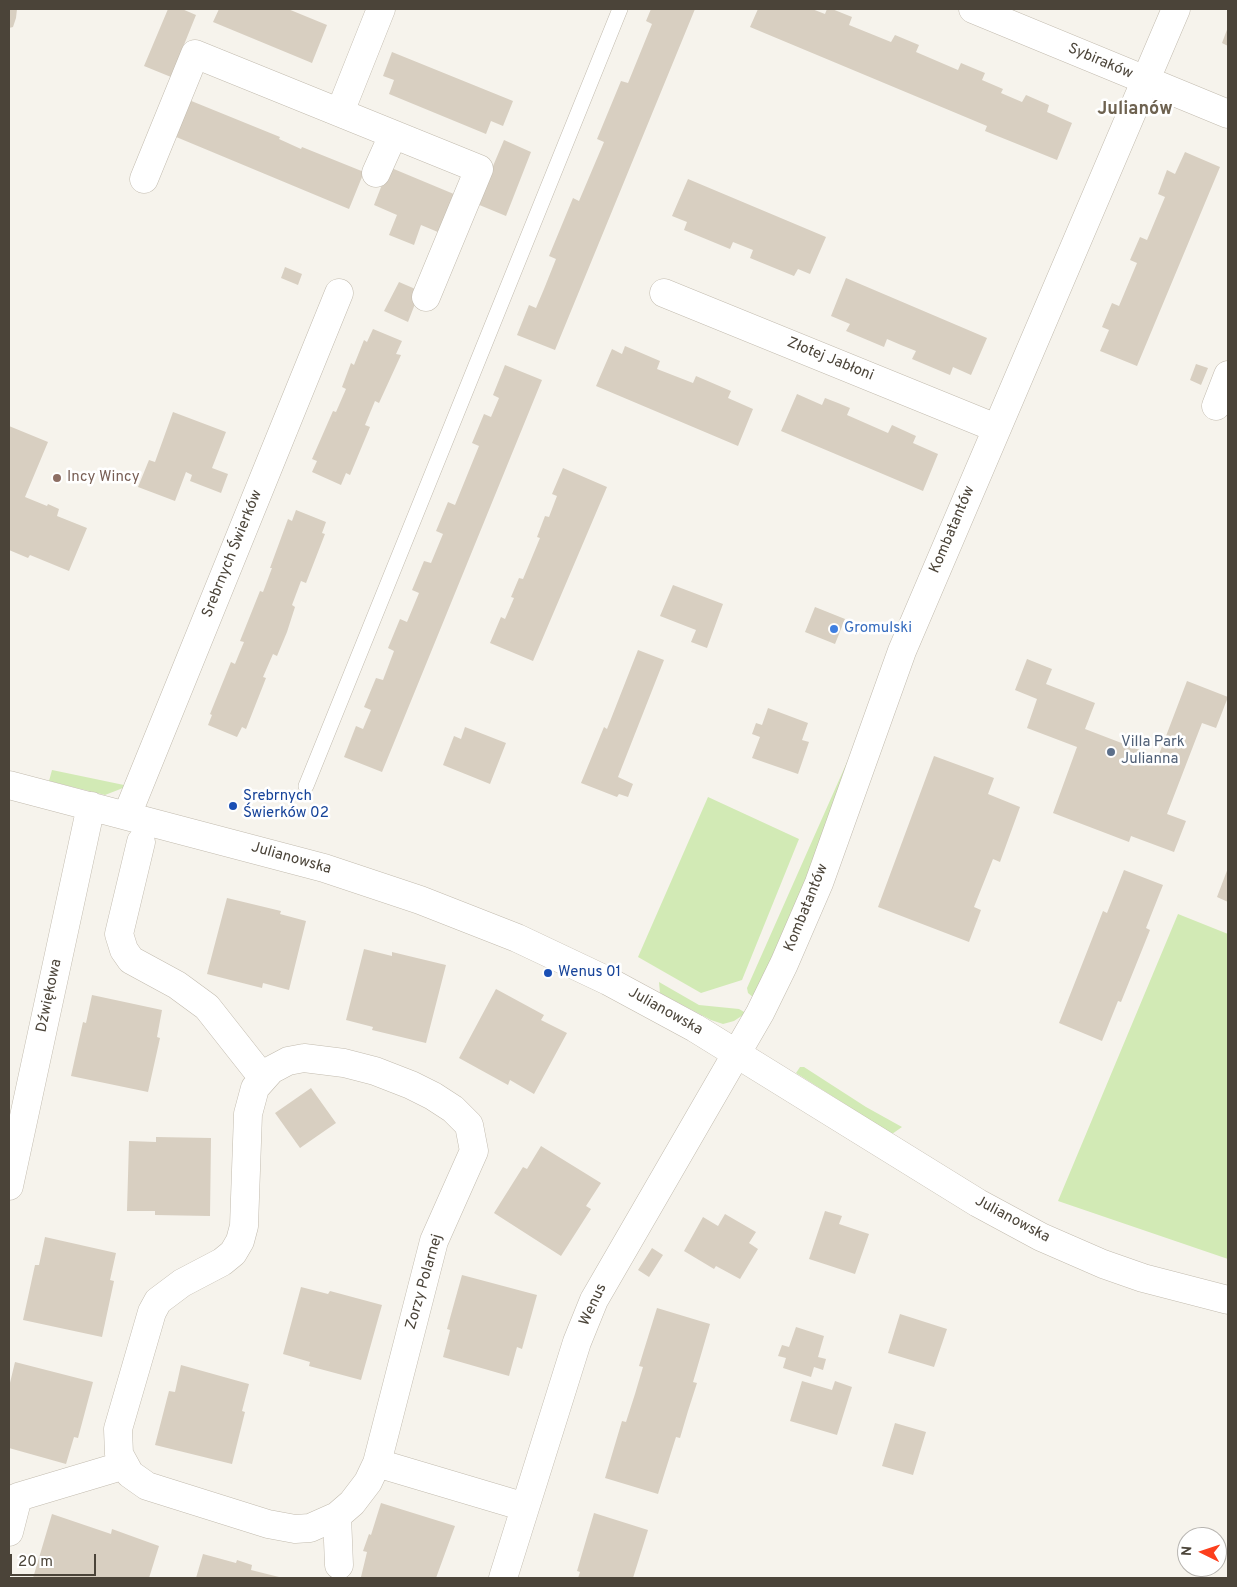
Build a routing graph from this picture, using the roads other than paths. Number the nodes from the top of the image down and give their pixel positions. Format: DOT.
graph roads {
  1 [pos="381,9"];
  2 [pos="620,9"];
  3 [pos="973,9"];
  4 [pos="1176,9"];
  5 [pos="1146,80"];
  6 [pos="340,112"];
  7 [pos="1228,114"];
  8 [pos="392,134"];
  9 [pos="376,173"];
  10 [pos="144,179"];
  11 [pos="339,293"];
  12 [pos="664,293"];
  13 [pos="426,297"];
  14 [pos="1228,375"];
  15 [pos="1216,406"];
  16 [pos="996,428"];
  17 [pos="9,785"];
  18 [pos="306,786"];
  19 [pos="91,806"];
  20 [pos="127,815"];
  21 [pos="141,842"];
  22 [pos="736,1054"];
  23 [pos="263,1078"];
  24 [pos="9,1186"];
  25 [pos="1228,1300"];
  26 [pos="377,1463"];
  27 [pos="125,1465"];
  28 [pos="525,1507"];
  29 [pos="337,1516"];
  30 [pos="9,1532"];
  31 [pos="339,1565"];
  32 [pos="503,1578"];
  1 -- 6 [label="street"];
  2 -- 18 [label="lane"];
  3 -- 5 [label="street, Sybiraków"];
  4 -- 5 [label="street, Kombatantów"];
  5 -- 7 [label="street, Sybiraków"];
  5 -- 16 [label="street, Kombatantów"];
  6 -- 8 [label="street"];
  6 -- 10 [label="street"];
  8 -- 9 [label="street"];
  8 -- 13 [label="street"];
  11 -- 20 [label="street, Srebrnych Świerków"];
  12 -- 16 [label="street, Złotej Jabłoni"];
  14 -- 15 [label="street"];
  16 -- 22 [label="street, Kombatantów"];
  17 -- 19 [label="street, Julianowska"];
  19 -- 20 [label="street, Julianowska"];
  19 -- 24 [label="street, Dźwiękowa"];
  20 -- 22 [label="street, Julianowska"];
  21 -- 23 [label="street"];
  22 -- 25 [label="street, Julianowska"];
  22 -- 28 [label="street, Wenus"];
  23 -- 26 [label="street, Zorzy Polarnej"];
  23 -- 27 [label="street, Zorzy Polarnej"];
  26 -- 28 [label="street"];
  26 -- 29 [label="street, Zorzy Polarnej"];
  27 -- 29 [label="street, Zorzy Polarnej"];
  27 -- 30 [label="street"];
  28 -- 32 [label="street, Wenus"];
  29 -- 31 [label="street"];
}
